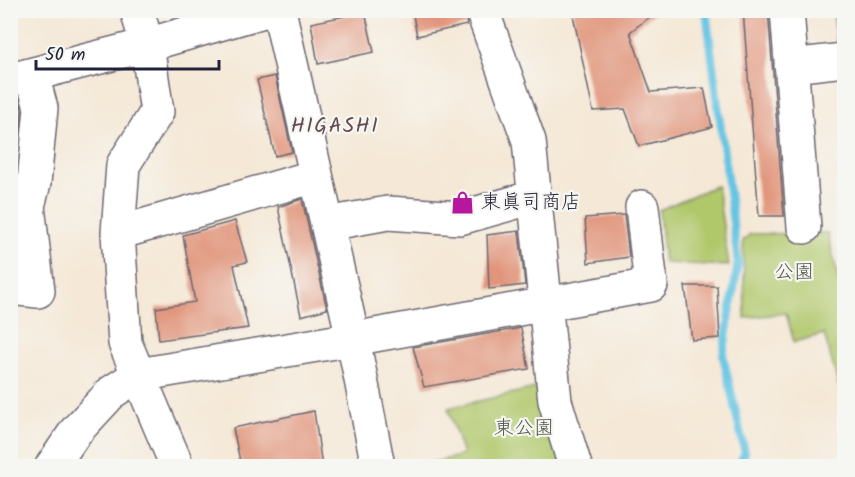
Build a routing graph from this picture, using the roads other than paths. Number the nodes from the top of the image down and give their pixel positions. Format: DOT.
graph roads {
  1 [pos="136,10"];
  2 [pos="267,10"];
  3 [pos="279,10"];
  4 [pos="482,10"];
  5 [pos="787,10"];
  6 [pos="147,45"];
  7 [pos="844,60"];
  8 [pos="791,66"];
  9 [pos="21,77"];
  10 [pos="316,176"];
  11 [pos="534,197"];
  12 [pos="642,207"];
  13 [pos="327,224"];
  14 [pos="804,227"];
  15 [pos="118,233"];
  16 [pos="10,288"];
  17 [pos="545,305"];
  18 [pos="353,339"];
  19 [pos="138,375"];
  20 [pos="52,466"];
  21 [pos="177,466"];
  22 [pos="378,466"];
  23 [pos="575,466"];
  1 -- 6 [label="street"];
  2 -- 6 [label="street"];
  3 -- 10 [label="street"];
  4 -- 11 [label="street"];
  5 -- 8 [label="street"];
  6 -- 9 [label="street"];
  6 -- 15 [label="street"];
  7 -- 8 [label="street"];
  8 -- 14 [label="street"];
  9 -- 16 [label="street"];
  10 -- 13 [label="street"];
  10 -- 15 [label="street"];
  11 -- 13 [label="street"];
  11 -- 17 [label="street"];
  12 -- 17 [label="street"];
  13 -- 18 [label="street"];
  15 -- 19 [label="street"];
  17 -- 18 [label="street"];
  17 -- 23 [label="street"];
  18 -- 19 [label="street"];
  18 -- 22 [label="street"];
  19 -- 20 [label="street"];
  19 -- 21 [label="street"];
}
